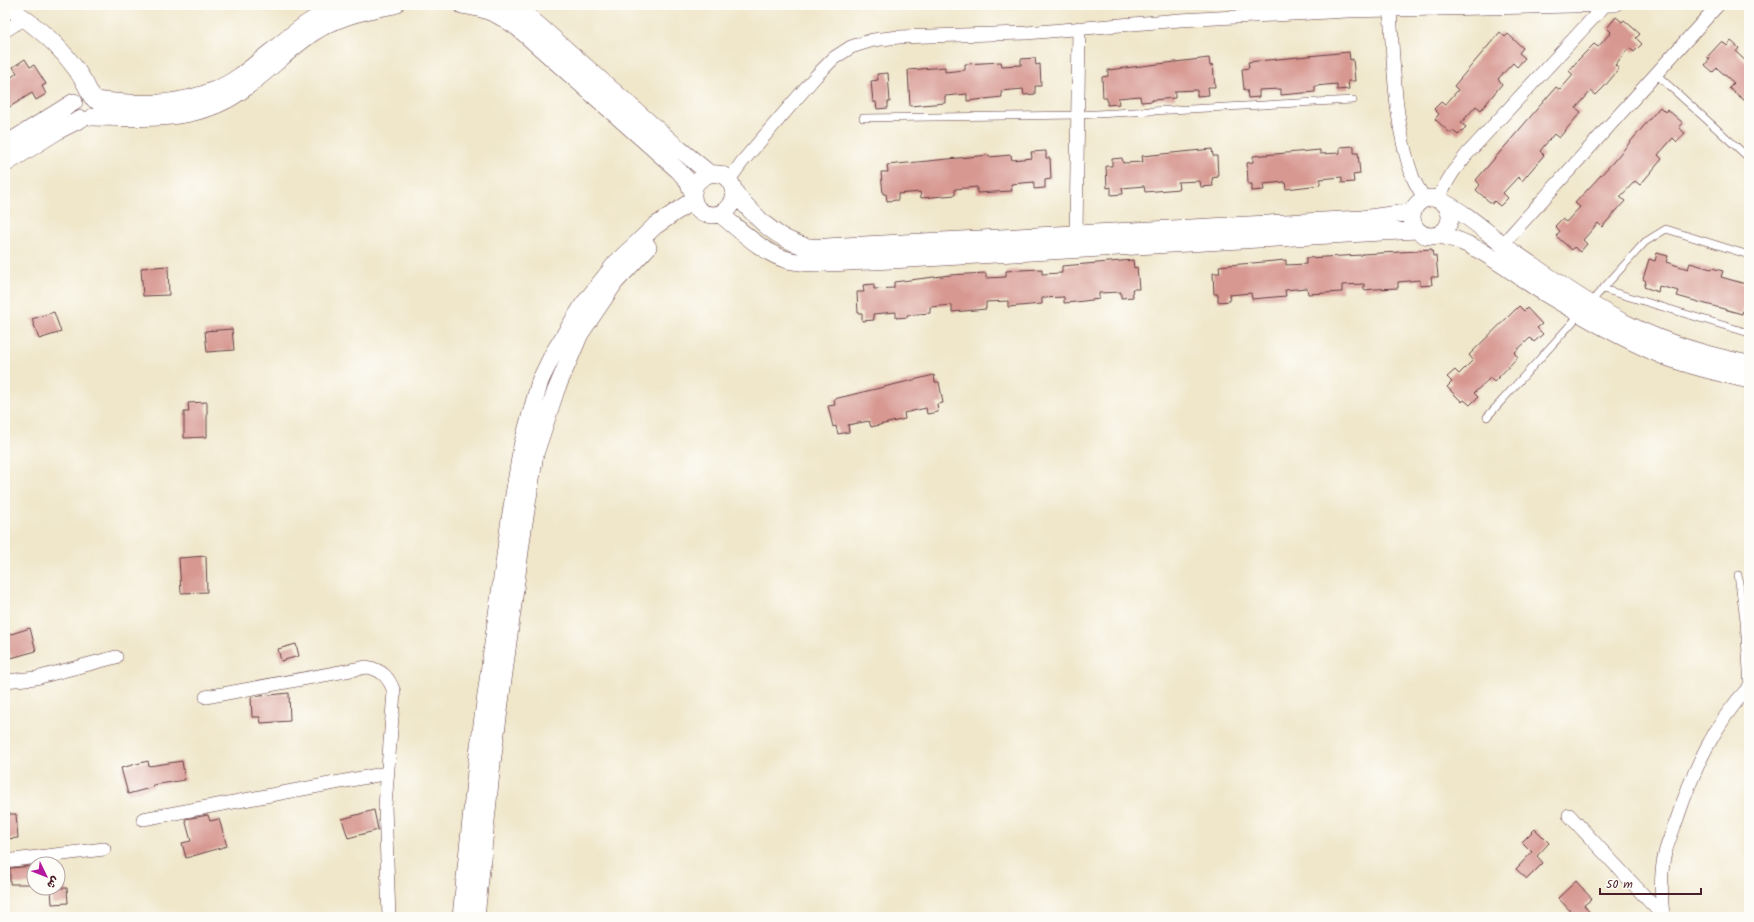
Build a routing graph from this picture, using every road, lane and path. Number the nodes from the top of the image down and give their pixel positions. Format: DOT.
graph roads {
  1 [pos="6,5"];
  2 [pos="343,5"];
  3 [pos="395,5"];
  4 [pos="462,5"];
  5 [pos="1608,5"];
  6 [pos="1718,5"];
  7 [pos="515,6"];
  8 [pos="1390,11"];
  9 [pos="25,18"];
  10 [pos="1079,28"];
  11 [pos="5,31"];
  12 [pos="1656,74"];
  13 [pos="84,99"];
  14 [pos="1353,100"];
  15 [pos="1078,116"];
  16 [pos="87,118"];
  17 [pos="863,118"];
  18 [pos="5,145"];
  19 [pos="1749,158"];
  20 [pos="5,164"];
  21 [pos="710,174"];
  22 [pos="732,187"];
  23 [pos="1435,200"];
  24 [pos="696,201"];
  25 [pos="1413,212"];
  26 [pos="720,214"];
  27 [pos="1417,230"];
  28 [pos="1076,233"];
  29 [pos="1439,235"];
  30 [pos="1502,245"];
  31 [pos="1749,255"];
  32 [pos="1603,289"];
  33 [pos="1585,308"];
  34 [pos="1749,333"];
  35 [pos="1749,364"];
  36 [pos="1749,380"];
  37 [pos="1487,417"];
  38 [pos="1738,575"];
  39 [pos="116,657"];
  40 [pos="5,681"];
  41 [pos="1749,687"];
  42 [pos="206,697"];
  43 [pos="1744,700"];
  44 [pos="388,774"];
  45 [pos="1569,815"];
  46 [pos="143,819"];
  47 [pos="104,849"];
  48 [pos="5,861"];
  49 [pos="1663,916"];
  50 [pos="389,917"];
  51 [pos="461,917"];
  52 [pos="476,917"];
  1 -- 9 [label="street"];
  2 -- 13 [label="street"];
  3 -- 16 [label="street"];
  4 -- 24 [label="street"];
  5 -- 8 [label="street"];
  5 -- 23 [label="street"];
  6 -- 12 [label="street"];
  7 -- 21 [label="street"];
  8 -- 10 [label="street"];
  8 -- 23 [label="street"];
  9 -- 11 [label="street"];
  9 -- 13 [label="street"];
  10 -- 15 [label="street"];
  10 -- 22 [label="street"];
  12 -- 19 [label="lane"];
  12 -- 30 [label="street"];
  13 -- 16 [label="street"];
  13 -- 18 [label="street"];
  14 -- 15 [label="lane"];
  15 -- 17 [label="lane"];
  15 -- 28 [label="street"];
  16 -- 20 [label="street"];
  21 -- 22 [label="street"];
  21 -- 24 [label="street"];
  22 -- 26 [label="street"];
  22 -- 28 [label="street"];
  23 -- 25 [label="street"];
  23 -- 29 [label="street"];
  23 -- 30 [label="street"];
  24 -- 26 [label="street"];
  24 -- 51 [label="street"];
  24 -- 52 [label="street"];
  25 -- 27 [label="street"];
  25 -- 28 [label="street"];
  26 -- 27 [label="street"];
  27 -- 29 [label="street"];
  29 -- 33 [label="street"];
  30 -- 33 [label="street"];
  31 -- 32 [label="lane"];
  32 -- 33 [label="lane"];
  32 -- 34 [label="lane"];
  33 -- 35 [label="street"];
  33 -- 36 [label="street"];
  33 -- 37 [label="lane"];
  38 -- 41 [label="lane"];
  39 -- 40 [label="street"];
  41 -- 43 [label="street"];
  42 -- 44 [label="street"];
  43 -- 49 [label="street"];
  44 -- 46 [label="street"];
  44 -- 50 [label="street"];
  45 -- 49 [label="street"];
  47 -- 48 [label="street"];
}
